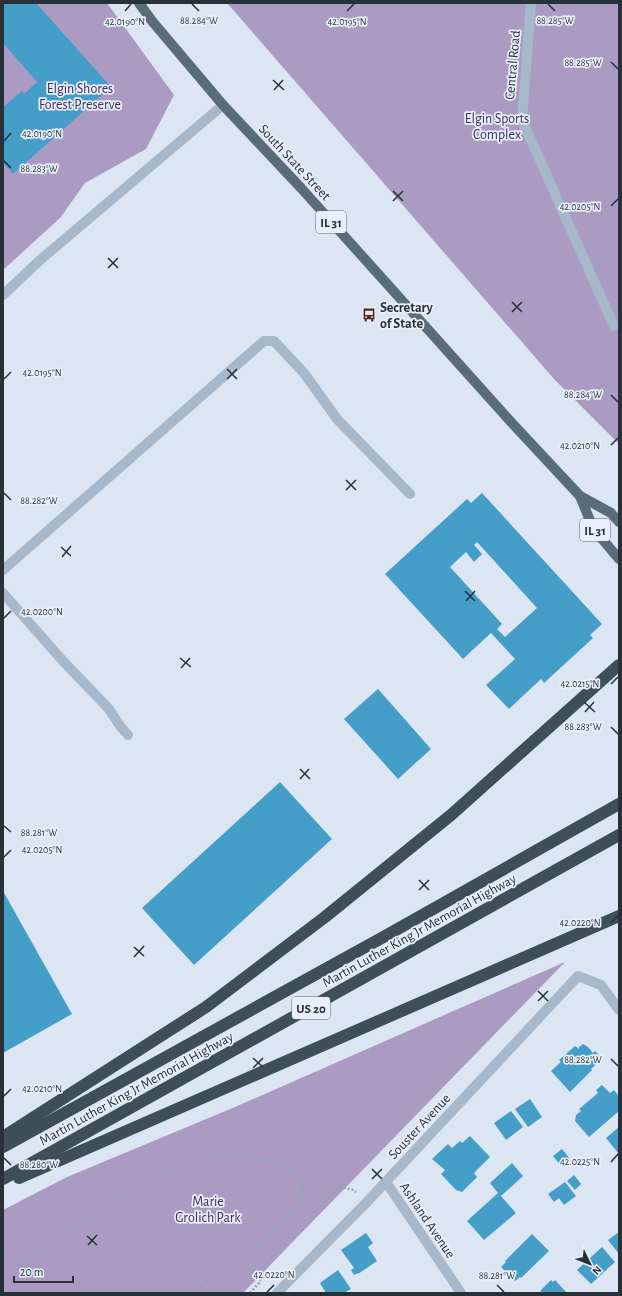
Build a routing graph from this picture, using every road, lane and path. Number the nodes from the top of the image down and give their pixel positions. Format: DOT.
graph roads {
  1 [pos="139,3"];
  2 [pos="531,3"];
  3 [pos="224,105"];
  4 [pos="3,294"];
  5 [pos="614,326"];
  6 [pos="410,494"];
  7 [pos="580,496"];
  8 [pos="619,522"];
  9 [pos="619,559"];
  10 [pos="3,570"];
  11 [pos="3,593"];
  12 [pos="619,665"];
  13 [pos="128,735"];
  14 [pos="619,804"];
  15 [pos="619,835"];
  16 [pos="619,916"];
  17 [pos="619,1010"];
  18 [pos="3,1137"];
  19 [pos="3,1146"];
  20 [pos="3,1179"];
  21 [pos="386,1182"];
  22 [pos="3,1185"];
  23 [pos="303,1187"];
  24 [pos="356,1193"];
  25 [pos="327,1198"];
  26 [pos="3,1272"];
  27 [pos="194,1293"];
  28 [pos="250,1293"];
  29 [pos="277,1293"];
  30 [pos="461,1293"];
  1 -- 3 [label="main road, South State Street / IL 31"];
  2 -- 5 [label="street, Central Road"];
  3 -- 4 [label="street"];
  3 -- 7 [label="main road, South State Street / IL 31"];
  6 -- 10 [label="street"];
  7 -- 8 [label="main road, South State Street / IL 31"];
  7 -- 9 [label="main road, South State Street / IL 31"];
  11 -- 13 [label="street"];
  12 -- 18 [label="highway"];
  14 -- 19 [label="highway, Martin Luther King Jr Memorial Highway / US 20"];
  15 -- 20 [label="highway, Martin Luther King Jr Memorial Highway / US 20"];
  16 -- 22 [label="highway"];
  17 -- 21 [label="street, Souster Avenue"];
  21 -- 29 [label="street, Souster Avenue"];
  21 -- 30 [label="street, Ashland Avenue"];
  23 -- 25 [label="path"];
  23 -- 26 [label="path"];
  23 -- 27 [label="path"];
  24 -- 25 [label="path"];
  25 -- 28 [label="path"];
}
